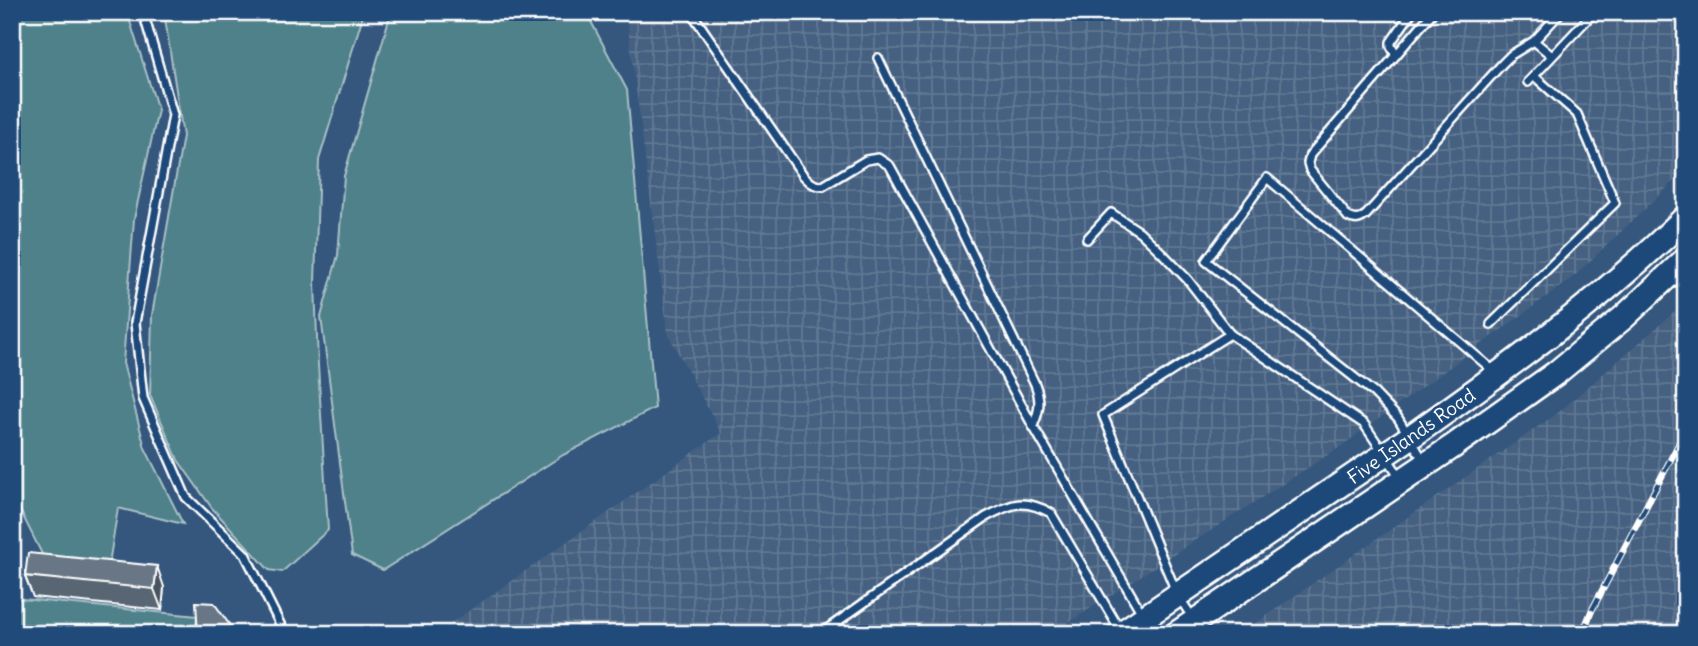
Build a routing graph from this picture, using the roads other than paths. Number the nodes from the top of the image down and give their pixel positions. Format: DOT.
graph roads {
  1 [pos="143,12"];
  2 [pos="691,12"];
  3 [pos="1412,12"];
  4 [pos="1433,12"];
  5 [pos="1543,12"];
  6 [pos="1561,12"];
  7 [pos="1594,12"];
  8 [pos="1554,19"];
  9 [pos="1534,41"];
  10 [pos="1396,55"];
  11 [pos="1552,57"];
  12 [pos="878,58"];
  13 [pos="1534,76"];
  14 [pos="1528,82"];
  15 [pos="1686,217"];
  16 [pos="1087,239"];
  17 [pos="1686,259"];
  18 [pos="1491,324"];
  19 [pos="1230,334"];
  20 [pos="1498,374"];
  21 [pos="1033,426"];
  22 [pos="1409,437"];
  23 [pos="1385,454"];
  24 [pos="1426,464"];
  25 [pos="1402,480"];
  26 [pos="1177,594"];
  27 [pos="1150,625"];
  28 [pos="1186,627"];
  29 [pos="1121,633"];
  30 [pos="285,634"];
  31 [pos="820,634"];
  1 -- 30 [label="lane"];
  2 -- 21 [label="lane"];
  3 -- 10 [label="lane"];
  4 -- 10 [label="lane"];
  5 -- 8 [label="lane"];
  6 -- 8 [label="lane"];
  7 -- 11 [label="lane"];
  8 -- 9 [label="lane"];
  9 -- 10 [label="lane"];
  9 -- 11 [label="lane"];
  11 -- 13 [label="lane"];
  12 -- 21 [label="lane"];
  13 -- 14 [label="lane"];
  13 -- 18 [label="lane"];
  15 -- 20 [label="main road, Five Islands Road"];
  16 -- 19 [label="lane"];
  17 -- 24 [label="main road, Five Islands Road"];
  19 -- 23 [label="lane"];
  19 -- 26 [label="lane"];
  20 -- 22 [label="main road, Five Islands Road"];
  20 -- 22 [label="lane"];
  21 -- 27 [label="lane"];
  22 -- 23 [label="main road, Five Islands Road"];
  22 -- 24 [label="lane"];
  23 -- 25 [label="lane"];
  23 -- 26 [label="main road, Five Islands Road"];
  24 -- 25 [label="main road, Five Islands Road"];
  25 -- 28 [label="main road, Five Islands Road"];
  26 -- 27 [label="main road, Five Islands Road"];
  26 -- 28 [label="lane"];
  27 -- 29 [label="main road, Five Islands Road"];
  29 -- 31 [label="lane"];
}
